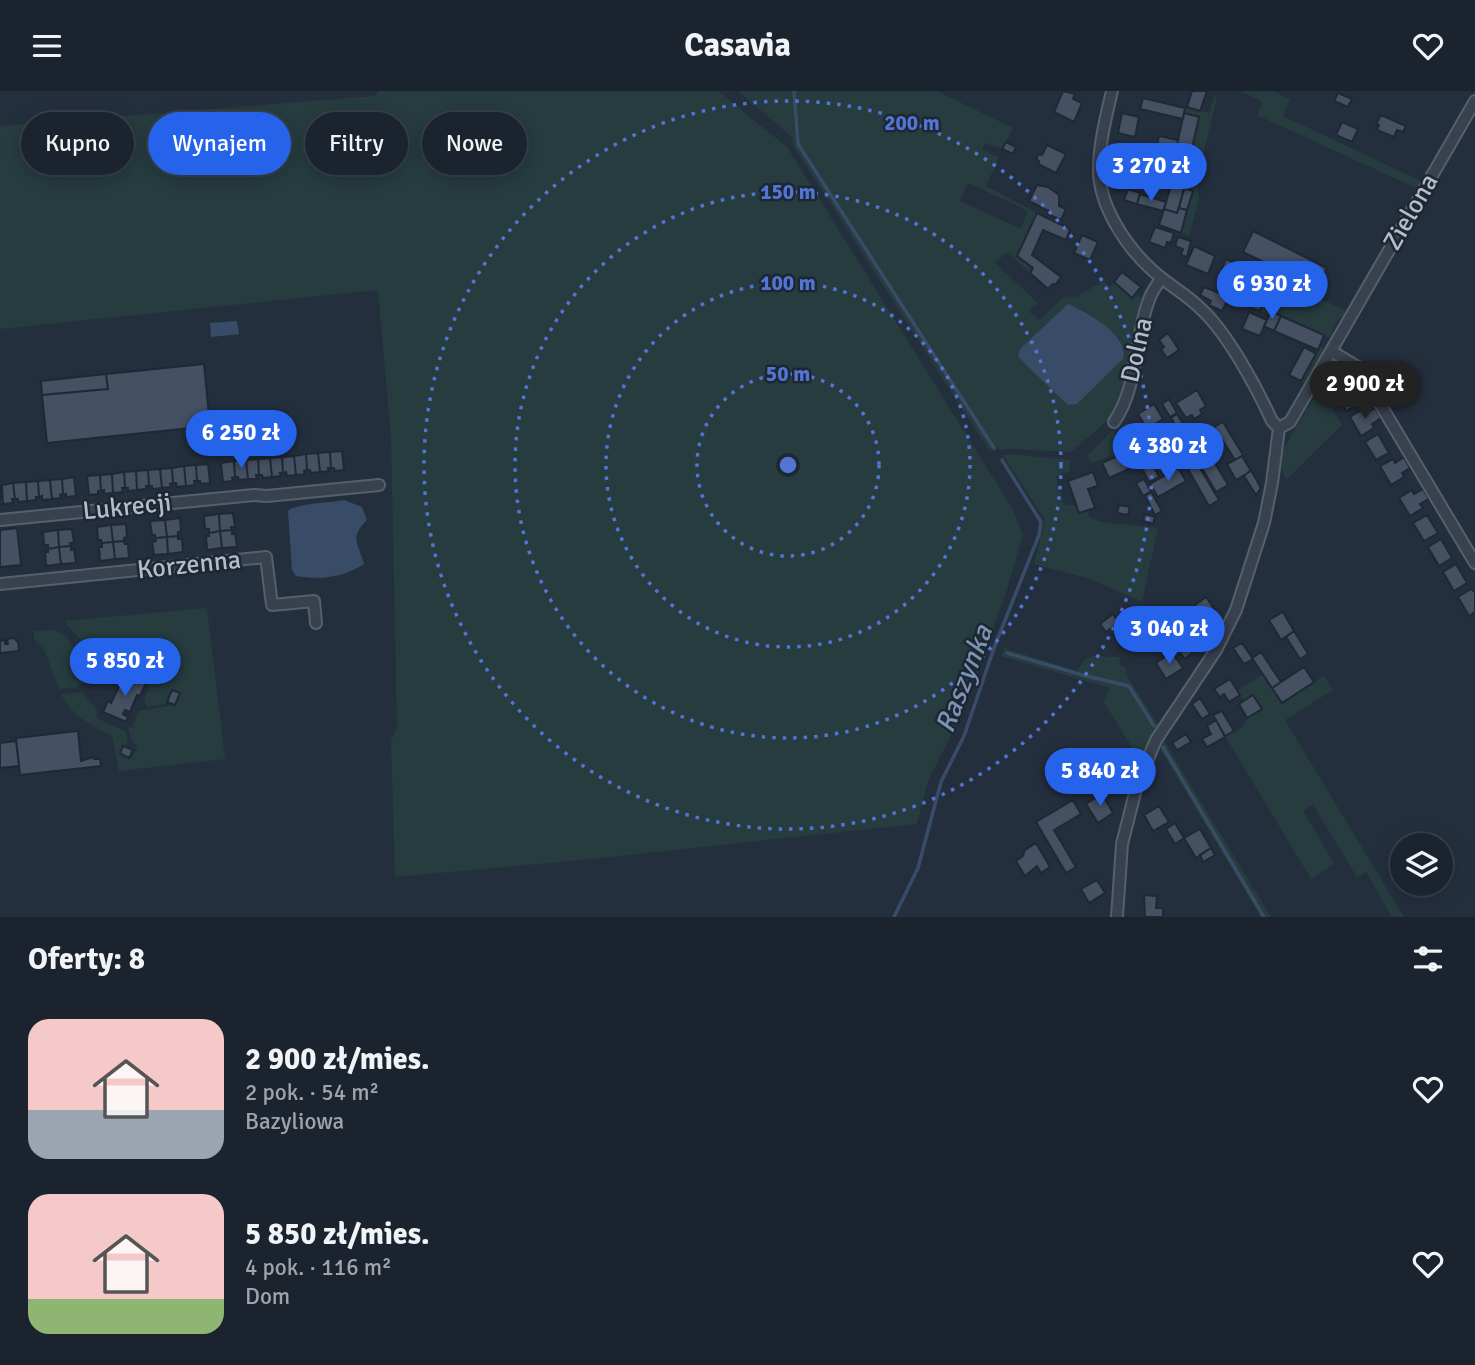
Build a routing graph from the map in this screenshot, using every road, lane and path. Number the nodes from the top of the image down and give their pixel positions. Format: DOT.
graph roads {
  1 [pos="1112,91"];
  2 [pos="1475,101"];
  3 [pos="1161,278"];
  4 [pos="1331,351"];
  5 [pos="1114,422"];
  6 [pos="1279,428"];
  7 [pos="379,485"];
  8 [pos="0,520"];
  9 [pos="1475,563"];
  10 [pos="0,584"];
  11 [pos="316,623"];
  12 [pos="1117,917"];
  1 -- 3 [label="street"];
  2 -- 4 [label="street, Zielona"];
  3 -- 5 [label="street, Dolna"];
  3 -- 6 [label="street"];
  4 -- 6 [label="street, Zielona"];
  4 -- 9 [label="street"];
  6 -- 12 [label="street"];
  7 -- 8 [label="street, Lukrecji"];
  10 -- 11 [label="street, Korzenna"];
}
